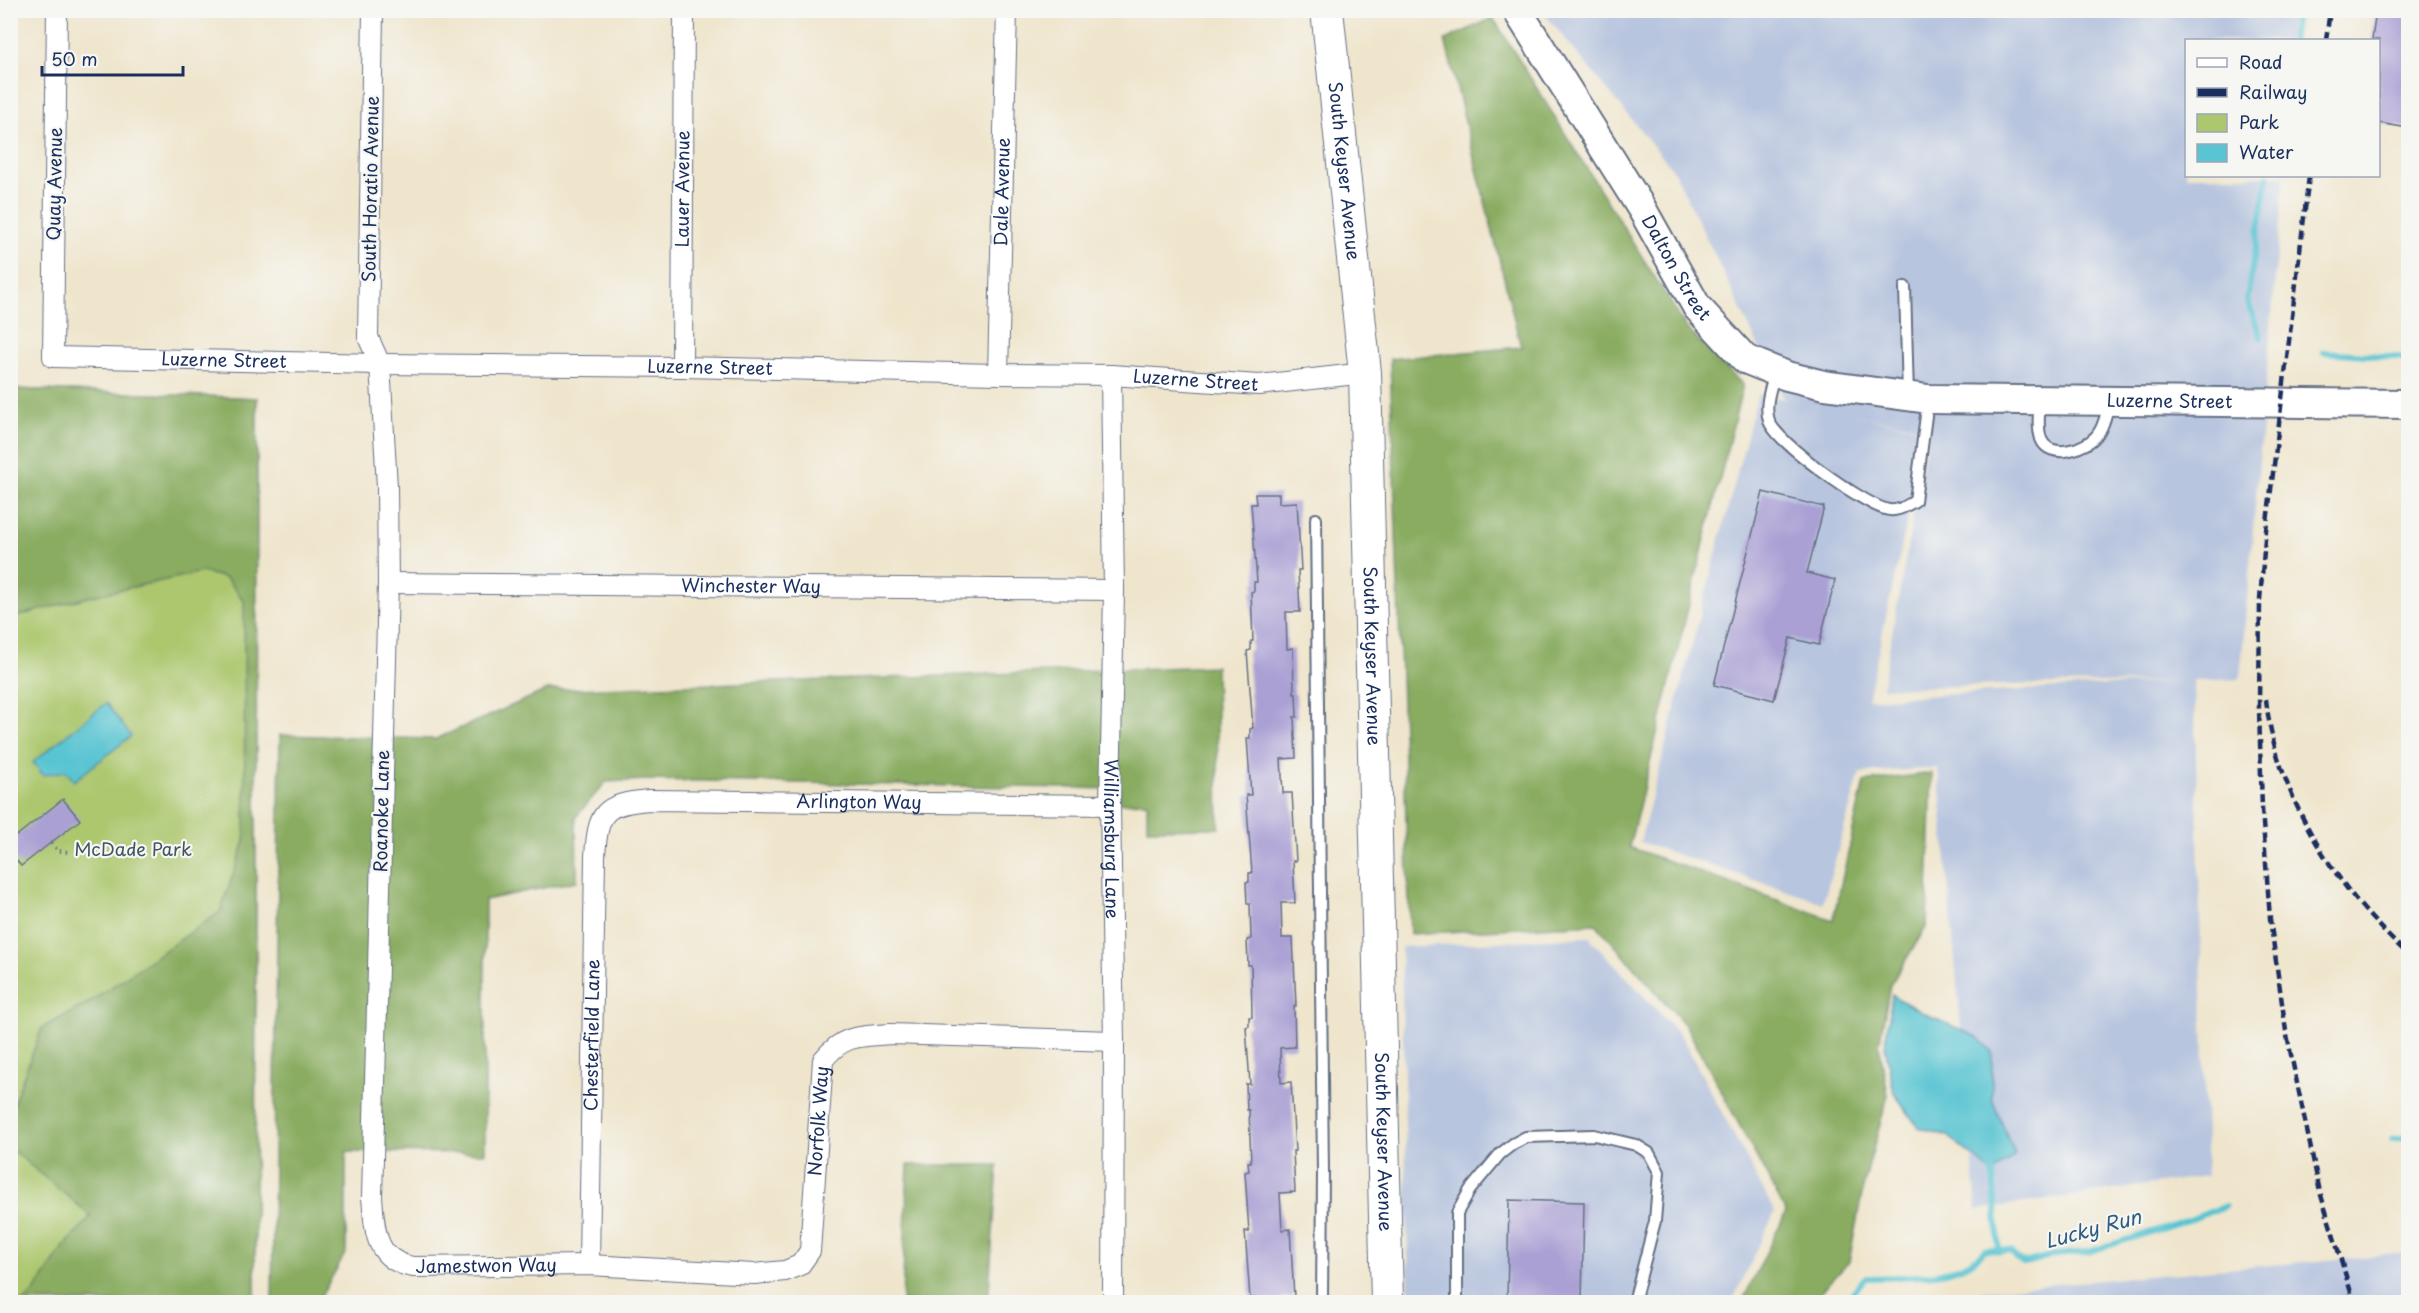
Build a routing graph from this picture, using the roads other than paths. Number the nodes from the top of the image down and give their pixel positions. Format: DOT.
graph roads {
  1 [pos="57,10"];
  2 [pos="374,10"];
  3 [pos="684,10"];
  4 [pos="1007,10"];
  5 [pos="1327,10"];
  6 [pos="1517,10"];
  7 [pos="1905,287"];
  8 [pos="53,357"];
  9 [pos="380,364"];
  10 [pos="682,367"];
  11 [pos="1776,371"];
  12 [pos="998,374"];
  13 [pos="1365,374"];
  14 [pos="1111,375"];
  15 [pos="1918,398"];
  16 [pos="2040,401"];
  17 [pos="2110,402"];
  18 [pos="2409,404"];
  19 [pos="1316,519"];
  20 [pos="388,583"];
  21 [pos="1114,590"];
  22 [pos="1110,805"];
  23 [pos="607,810"];
  24 [pos="1114,1041"];
  25 [pos="386,1256"];
  26 [pos="589,1265"];
  27 [pos="1113,1302"];
  28 [pos="1322,1302"];
  29 [pos="1387,1302"];
  30 [pos="1457,1302"];
  31 [pos="1634,1302"];
  1 -- 8 [label="street, Quay Avenue"];
  2 -- 9 [label="street, South Horatio Avenue"];
  3 -- 10 [label="street, Lauer Avenue"];
  4 -- 12 [label="street, Dale Avenue"];
  5 -- 13 [label="main road, South Keyser Avenue"];
  6 -- 11 [label="street, Dalton Street"];
  7 -- 15 [label="lane"];
  8 -- 9 [label="street, Luzerne Street"];
  9 -- 10 [label="street, Luzerne Street"];
  9 -- 20 [label="street, Roanoke Lane"];
  10 -- 12 [label="street, Luzerne Street"];
  11 -- 15 [label="street, Dalton Street"];
  11 -- 15 [label="lane"];
  12 -- 14 [label="street, Luzerne Street"];
  13 -- 14 [label="street, Luzerne Street"];
  13 -- 29 [label="main road, South Keyser Avenue"];
  14 -- 21 [label="street, Williamsburg Lane"];
  15 -- 16 [label="street, Luzerne Street"];
  16 -- 17 [label="street, Luzerne Street"];
  16 -- 17 [label="lane"];
  17 -- 18 [label="street, Luzerne Street"];
  19 -- 28 [label="lane"];
  20 -- 21 [label="street, Winchester Way"];
  20 -- 25 [label="street, Roanoke Lane"];
  21 -- 22 [label="street, Williamsburg Lane"];
  22 -- 23 [label="street, Arlington Way"];
  22 -- 24 [label="street, Williamsburg Lane"];
  23 -- 26 [label="street, Chesterfield Lane"];
  24 -- 26 [label="street, Norfolk Way"];
  24 -- 27 [label="street, Williamsburg Lane"];
  25 -- 26 [label="street, Jamestwon Way"];
  30 -- 31 [label="lane"];
}
